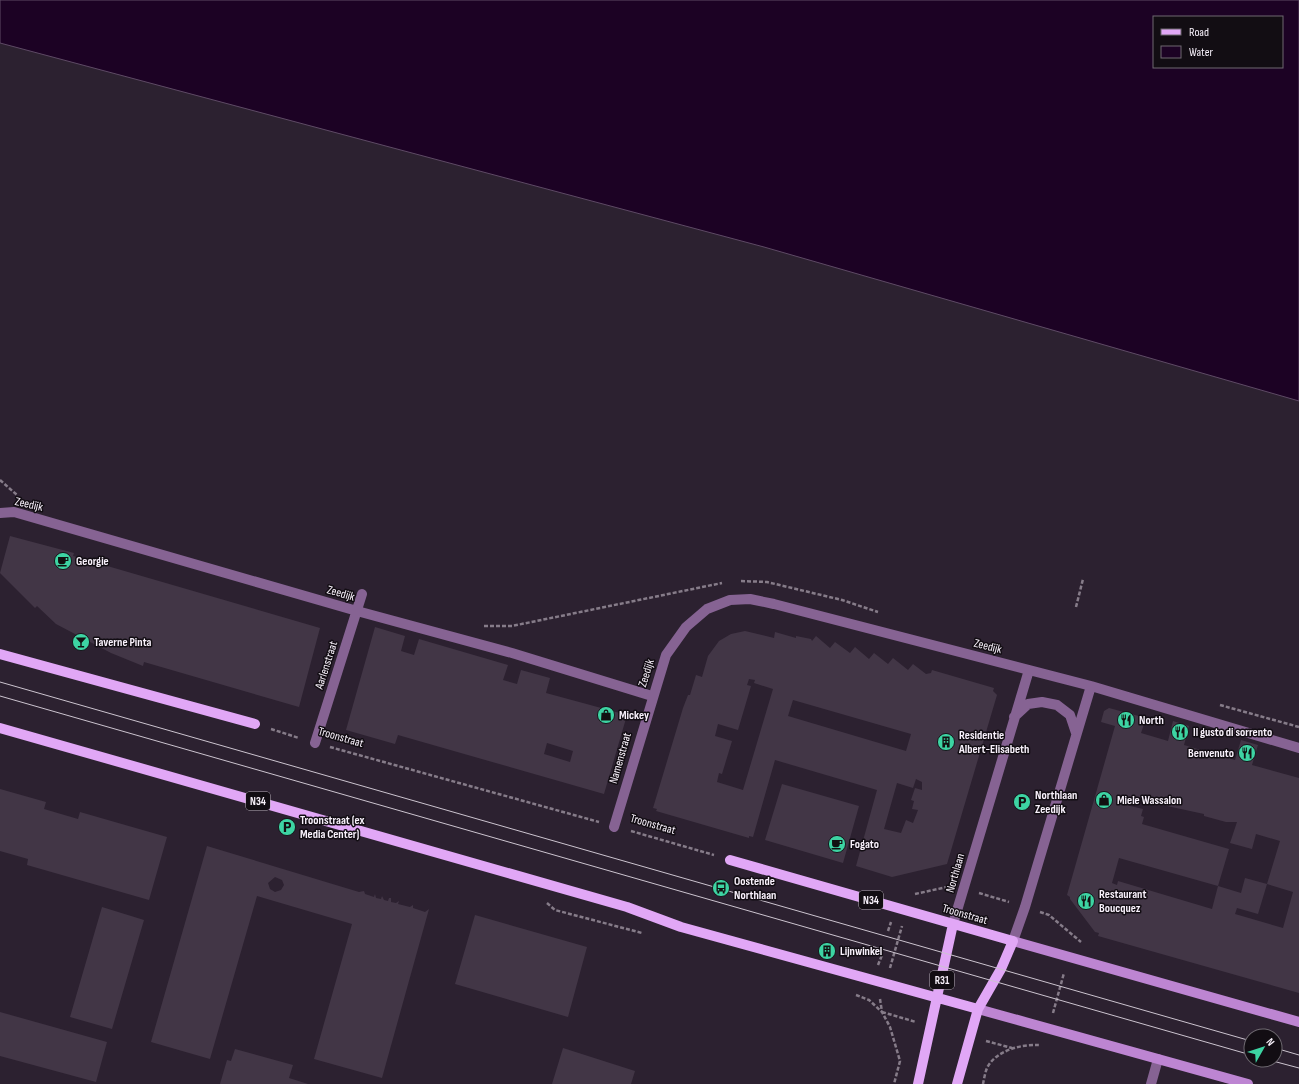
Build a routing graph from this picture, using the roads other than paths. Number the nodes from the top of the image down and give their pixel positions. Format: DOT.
graph roads {
  1 [pos="0,513"];
  2 [pos="362,594"];
  3 [pos="357,611"];
  4 [pos="0,654"];
  5 [pos="1029,670"];
  6 [pos="1091,686"];
  7 [pos="652,696"];
  8 [pos="1014,718"];
  9 [pos="255,724"];
  10 [pos="0,728"];
  11 [pos="1076,733"];
  12 [pos="315,743"];
  13 [pos="1299,748"];
  14 [pos="614,827"];
  15 [pos="730,860"];
  16 [pos="953,924"];
  17 [pos="1013,941"];
  18 [pos="938,998"];
  19 [pos="978,1009"];
  20 [pos="1299,1022"];
  21 [pos="1158,1059"];
  22 [pos="918,1084"];
  23 [pos="958,1084"];
  24 [pos="1151,1084"];
  25 [pos="1248,1084"];
  1 -- 3 [label="street, Zeedijk"];
  2 -- 3 [label="street, Aarlenstraat"];
  3 -- 7 [label="street, Zeedijk"];
  3 -- 12 [label="street, Aarlenstraat"];
  4 -- 9 [label="main road"];
  5 -- 6 [label="street, Zeedijk"];
  5 -- 7 [label="street, Zeedijk"];
  5 -- 8 [label="street, Northlaan"];
  6 -- 11 [label="street"];
  6 -- 13 [label="street, Zeedijk"];
  7 -- 14 [label="street, Namenstraat"];
  8 -- 11 [label="street, Northlaan"];
  8 -- 16 [label="street, Northlaan"];
  10 -- 18 [label="main road, N34"];
  11 -- 17 [label="street"];
  15 -- 16 [label="main road, Troonstraat / N34"];
  16 -- 17 [label="main road, Troonstraat / N34"];
  16 -- 18 [label="main road, Northlaan / R31"];
  17 -- 19 [label="main road"];
  17 -- 20 [label="street, Troonstraat"];
  18 -- 19 [label="main road, N34"];
  18 -- 22 [label="main road, Northlaan / R31"];
  19 -- 21 [label="street"];
  19 -- 23 [label="main road"];
  21 -- 24 [label="street"];
  21 -- 25 [label="street"];
}
